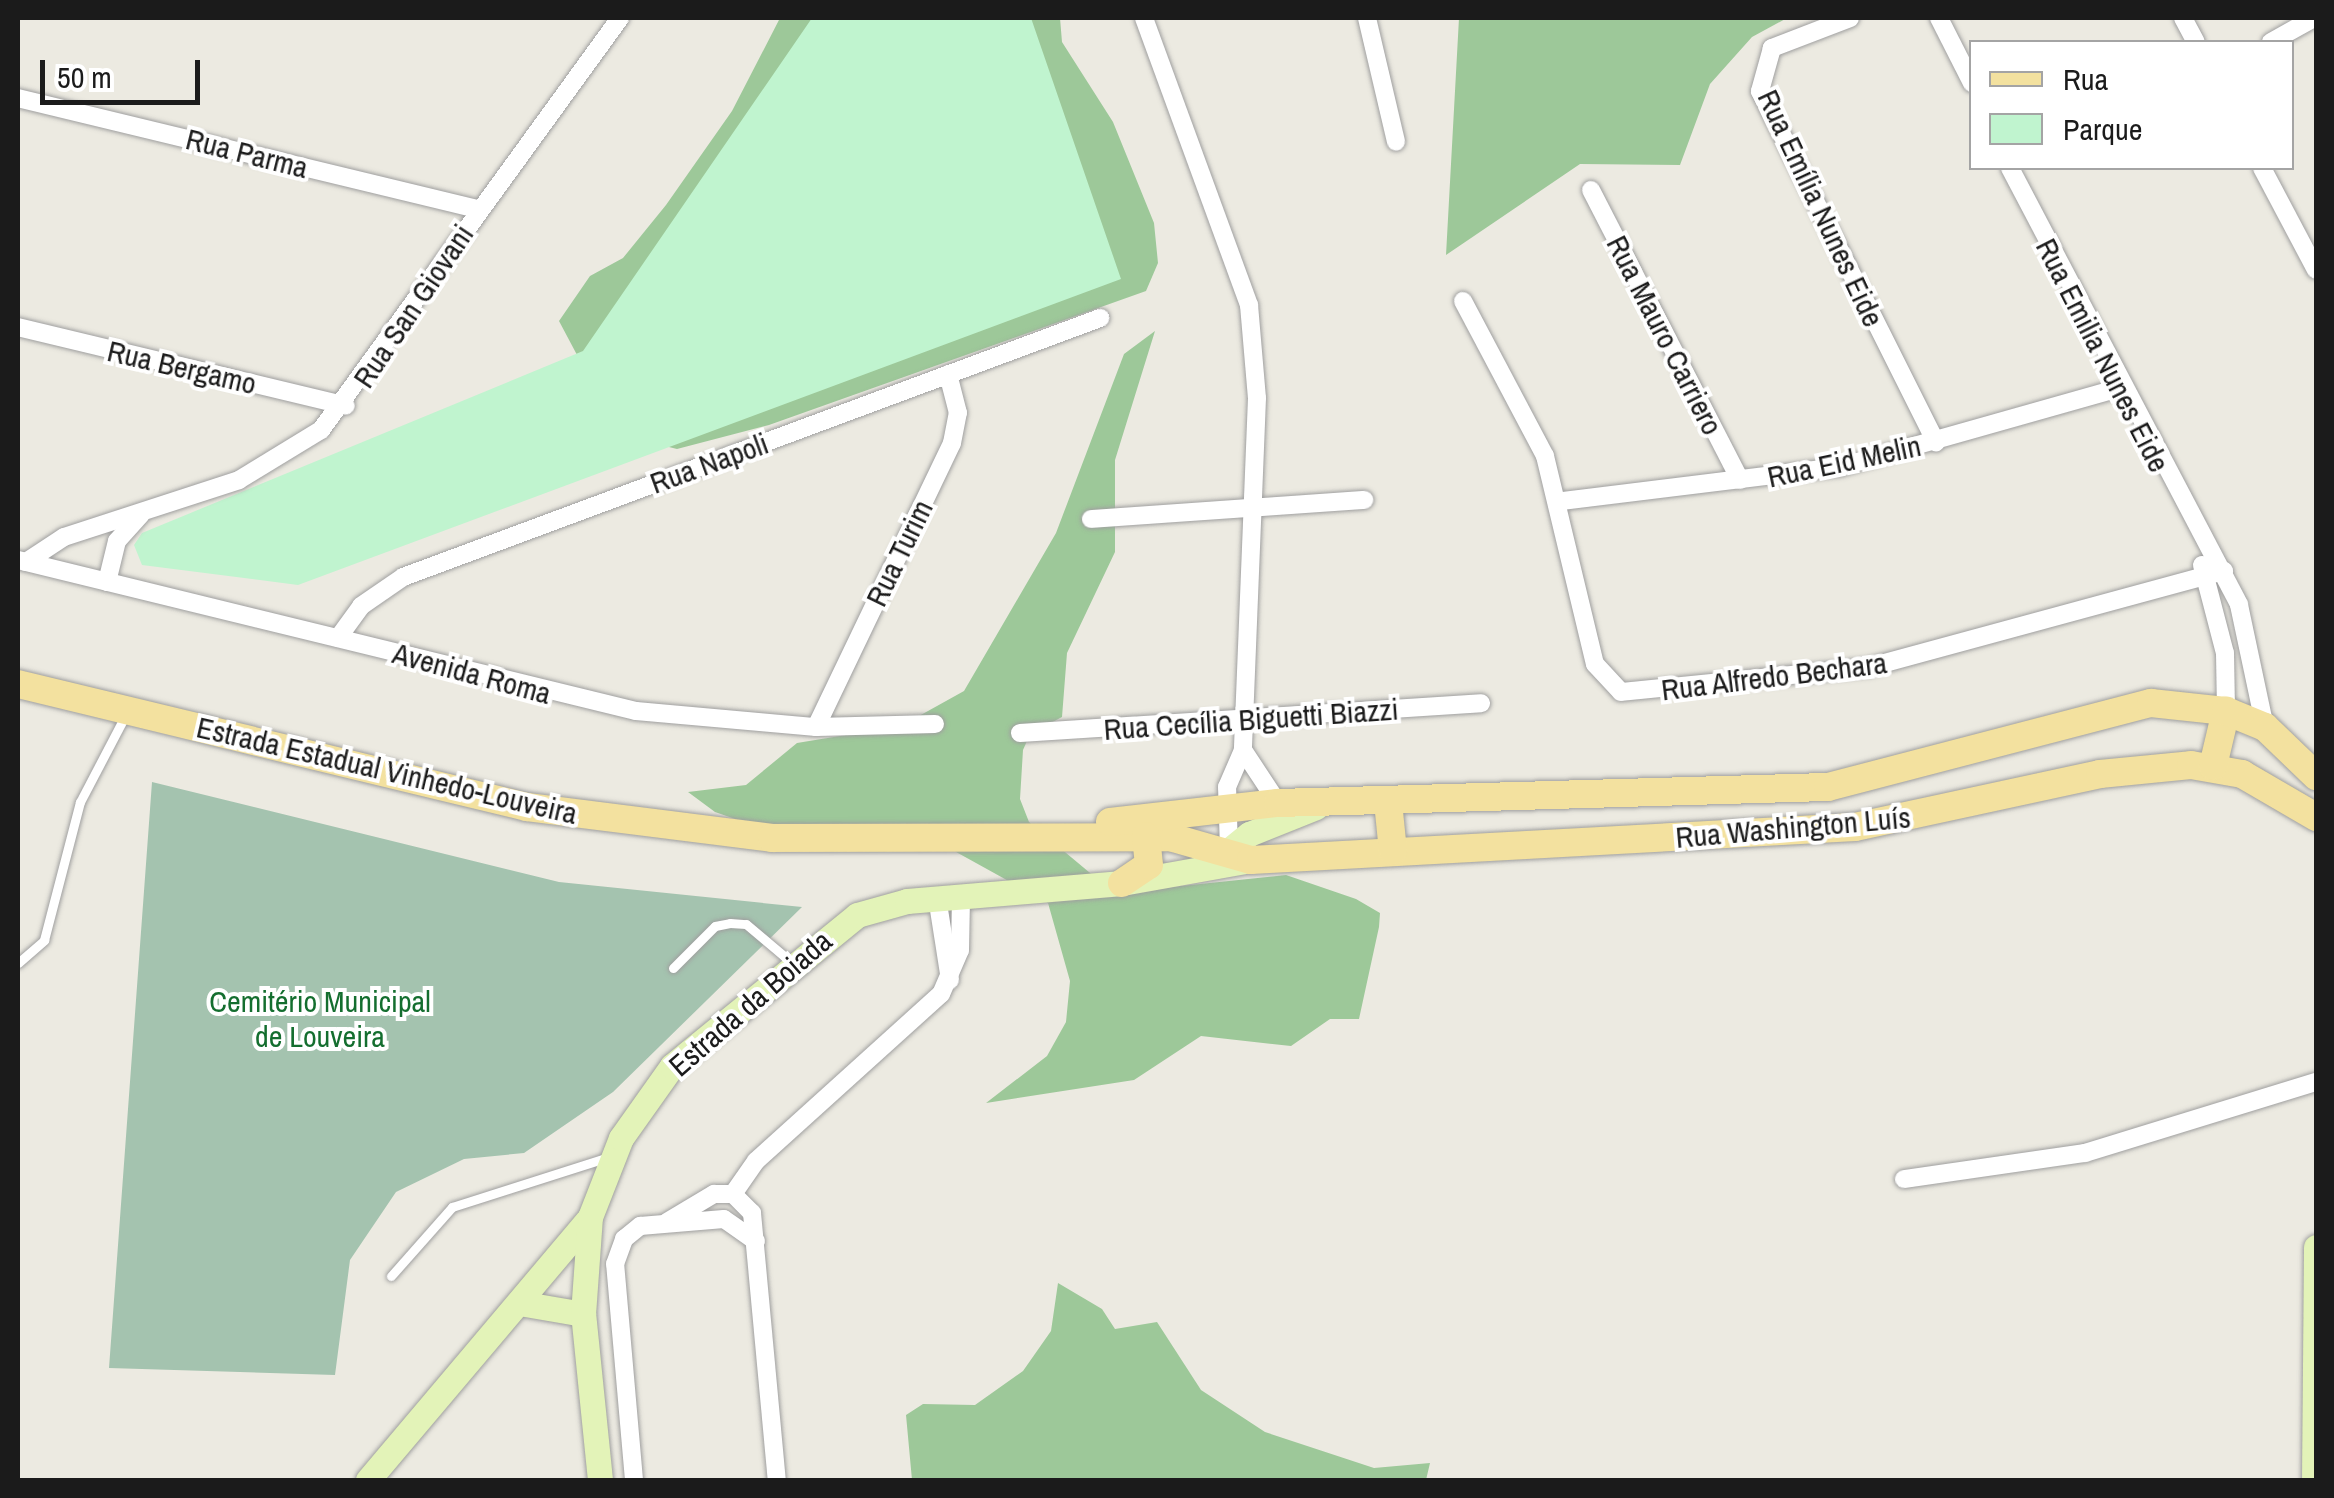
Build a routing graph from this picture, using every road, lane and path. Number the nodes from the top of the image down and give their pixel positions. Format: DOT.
graph roads {
  1 [pos="620,18"];
  2 [pos="1144,18"];
  3 [pos="1367,18"];
  4 [pos="1850,18"];
  5 [pos="2183,18"];
  6 [pos="2314,18"];
  7 [pos="1943,23"];
  8 [pos="2195,40"];
  9 [pos="2275,40"];
  10 [pos="1969,78"];
  11 [pos="18,98"];
  12 [pos="1396,142"];
  13 [pos="2011,170"];
  14 [pos="2263,170"];
  15 [pos="1590,190"];
  16 [pos="477,209"];
  17 [pos="2311,247"];
  18 [pos="2316,270"];
  19 [pos="1464,301"];
  20 [pos="1100,318"];
  21 [pos="18,328"];
  22 [pos="948,374"];
  23 [pos="2120,388"];
  24 [pos="346,406"];
  25 [pos="1936,442"];
  26 [pos="1740,480"];
  27 [pos="1364,500"];
  28 [pos="1562,501"];
  29 [pos="1248,508"];
  30 [pos="142,514"];
  31 [pos="1091,518"];
  32 [pos="2199,540"];
  33 [pos="22,561"];
  34 [pos="2224,571"];
  35 [pos="2204,576"];
  36 [pos="106,582"];
  37 [pos="338,638"];
  38 [pos="18,684"];
  39 [pos="1481,703"];
  40 [pos="129,710"];
  41 [pos="2226,711"];
  42 [pos="1244,722"];
  43 [pos="936,724"];
  44 [pos="816,727"];
  45 [pos="2265,727"];
  46 [pos="1020,733"];
  47 [pos="1243,750"];
  48 [pos="2213,766"];
  49 [pos="2242,774"];
  50 [pos="2316,774"];
  51 [pos="1388,802"];
  52 [pos="1278,803"];
  53 [pos="1320,806"];
  54 [pos="1229,807"];
  55 [pos="2316,817"];
  56 [pos="1060,834"];
  57 [pos="1146,836"];
  58 [pos="1392,851"];
  59 [pos="1240,854"];
  60 [pos="1122,883"];
  61 [pos="949,897"];
  62 [pos="790,961"];
  63 [pos="18,962"];
  64 [pos="673,968"];
  65 [pos="2316,1082"];
  66 [pos="613,1156"];
  67 [pos="1904,1179"];
  68 [pos="733,1194"];
  69 [pos="590,1217"];
  70 [pos="667,1222"];
  71 [pos="756,1241"];
  72 [pos="2316,1247"];
  73 [pos="392,1276"];
  74 [pos="524,1304"];
  75 [pos="582,1314"];
  76 [pos="368,1480"];
  77 [pos="600,1480"];
  78 [pos="634,1480"];
  79 [pos="777,1480"];
  80 [pos="2314,1480"];
  1 -- 16 [label="street, Rua San Giovani"];
  2 -- 29 [label="street"];
  3 -- 12 [label="street"];
  4 -- 25 [label="street, Rua Emília Nunes Eide"];
  5 -- 8 [label="street"];
  6 -- 9 [label="street"];
  7 -- 10 [label="street"];
  11 -- 16 [label="street, Rua Parma"];
  13 -- 23 [label="street, Rua Emilia Nunes Eide"];
  14 -- 17 [label="street"];
  15 -- 26 [label="street, Rua Mauro Carriero"];
  16 -- 24 [label="street, Rua San Giovani"];
  17 -- 18 [label="street"];
  19 -- 28 [label="street, Rua Alfredo Bechara"];
  20 -- 22 [label="street, Rua Napoli"];
  21 -- 24 [label="street, Rua Bergamo"];
  22 -- 37 [label="street, Rua Napoli"];
  22 -- 44 [label="street, Rua Turim"];
  23 -- 25 [label="street, Rua Eid Melin"];
  23 -- 32 [label="street, Rua Emilia Nunes Eide"];
  24 -- 30 [label="street, Rua San Giovani"];
  25 -- 26 [label="street, Rua Eid Melin"];
  26 -- 28 [label="street, Rua Eid Melin"];
  27 -- 29 [label="street"];
  28 -- 35 [label="street, Rua Alfredo Bechara"];
  29 -- 31 [label="street"];
  29 -- 42 [label="street"];
  30 -- 33 [label="street, Rua San Giovani"];
  30 -- 36 [label="street"];
  32 -- 34 [label="street, Rua Emilia Nunes Eide"];
  32 -- 35 [label="street, Rua Emilia Nunes Eide"];
  33 -- 36 [label="street, Avenida Roma"];
  34 -- 35 [label="street, Rua Alfredo Bechara"];
  34 -- 45 [label="street, Rua Emilia Nunes Eide"];
  35 -- 41 [label="street, Rua Emilia Nunes Eide"];
  36 -- 37 [label="street, Avenida Roma"];
  37 -- 44 [label="street, Avenida Roma"];
  38 -- 40 [label="main road, Estrada Estadual Vinhedo-Louveira"];
  39 -- 42 [label="street, Rua Cecília Biguetti Biazzi"];
  40 -- 56 [label="main road, Estrada Estadual Vinhedo-Louveira"];
  40 -- 63 [label="lane"];
  41 -- 45 [label="main road"];
  41 -- 48 [label="main road"];
  41 -- 51 [label="main road"];
  42 -- 46 [label="street, Rua Cecília Biguetti Biazzi"];
  42 -- 47 [label="street"];
  43 -- 44 [label="street, Avenida Roma"];
  45 -- 49 [label="main road"];
  45 -- 50 [label="main road"];
  47 -- 52 [label="street"];
  47 -- 54 [label="street"];
  48 -- 49 [label="main road, Rua Washington Luís"];
  48 -- 58 [label="main road, Rua Washington Luís"];
  49 -- 55 [label="main road, Rua Washington Luís"];
  51 -- 53 [label="main road"];
  51 -- 58 [label="main road"];
  52 -- 53 [label="main road"];
  52 -- 54 [label="main road"];
  53 -- 59 [label="main road"];
  54 -- 56 [label="main road"];
  54 -- 59 [label="street"];
  56 -- 57 [label="main road, Rua Washington Luís"];
  57 -- 59 [label="main road, Rua Washington Luís"];
  57 -- 60 [label="main road"];
  58 -- 59 [label="main road, Rua Washington Luís"];
  59 -- 60 [label="main road, Estrada da Boiada"];
  60 -- 61 [label="main road, Estrada da Boiada"];
  61 -- 62 [label="main road, Estrada da Boiada"];
  61 -- 68 [label="street"];
  62 -- 64 [label="lane"];
  62 -- 66 [label="main road, Estrada da Boiada"];
  65 -- 67 [label="street"];
  66 -- 69 [label="main road, Estrada da Boiada"];
  66 -- 73 [label="lane"];
  68 -- 70 [label="street"];
  68 -- 71 [label="street"];
  69 -- 74 [label="main road"];
  69 -- 75 [label="main road, Estrada da Boiada"];
  70 -- 71 [label="street"];
  70 -- 78 [label="street"];
  71 -- 79 [label="street"];
  72 -- 80 [label="main road"];
  74 -- 75 [label="main road"];
  74 -- 76 [label="main road"];
  75 -- 77 [label="main road, Estrada da Boiada"];
}
